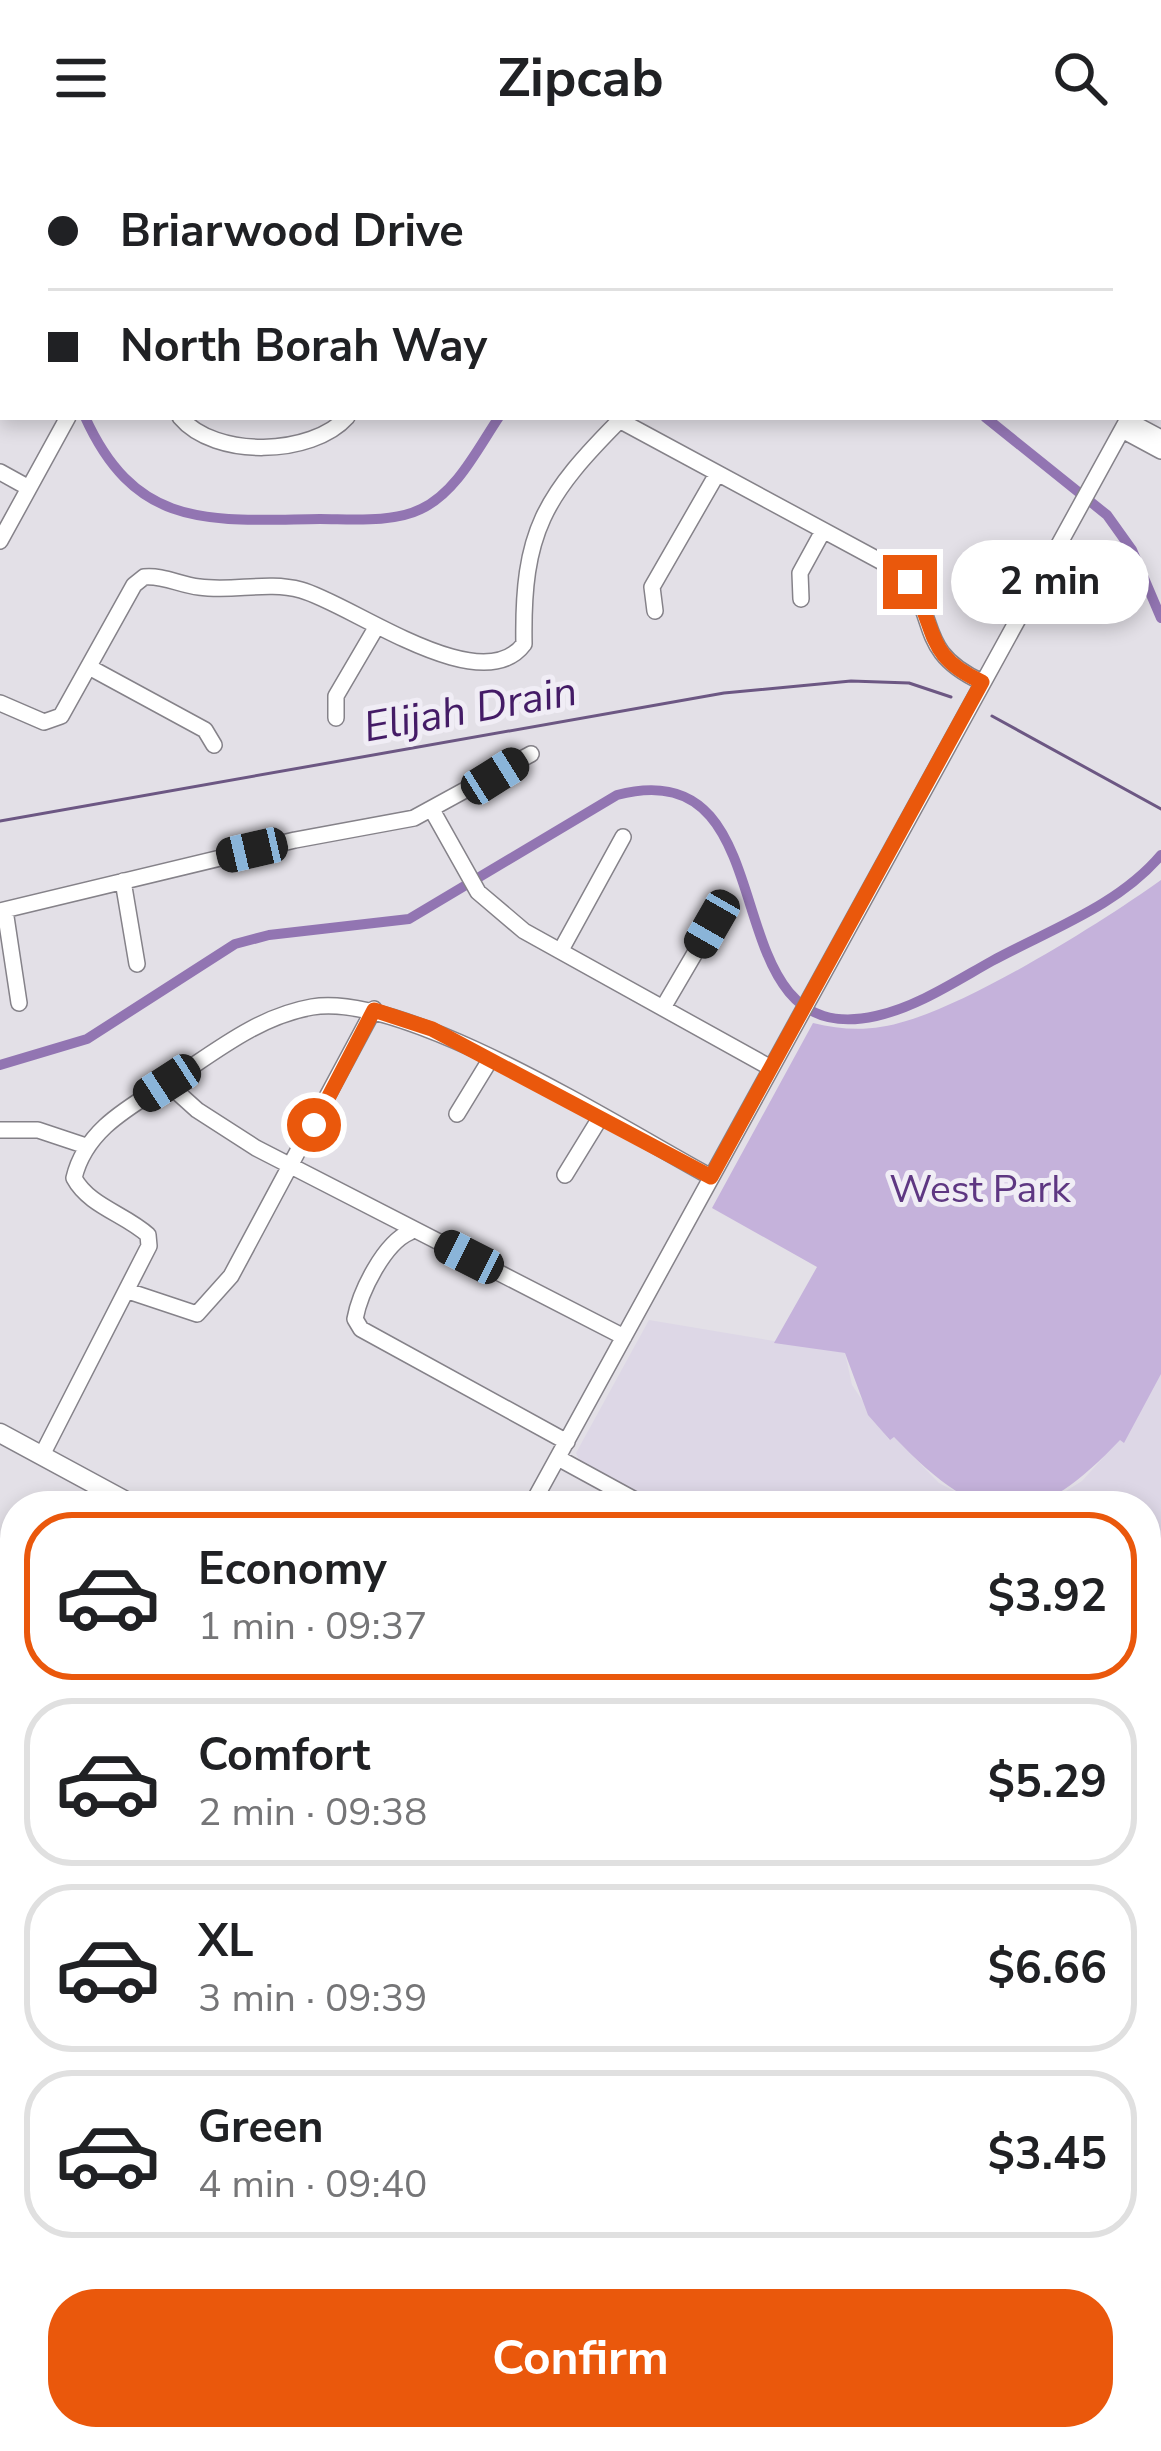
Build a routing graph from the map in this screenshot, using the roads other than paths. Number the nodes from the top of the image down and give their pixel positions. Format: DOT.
graph roads {
  1 [pos="66,420"];
  2 [pos="183,420"];
  3 [pos="343,420"];
  4 [pos="620,420"];
  5 [pos="623,420"];
  6 [pos="1126,422"];
  7 [pos="1161,438"];
  8 [pos="1161,451"];
  9 [pos="0,472"];
  10 [pos="717,474"];
  11 [pos="29,488"];
  12 [pos="823,531"];
  13 [pos="0,541"];
  14 [pos="801,598"];
  15 [pos="655,611"];
  16 [pos="377,626"];
  17 [pos="89,667"];
  18 [pos="982,682"];
  19 [pos="0,703"];
  20 [pos="336,718"];
  21 [pos="214,746"];
  22 [pos="531,754"];
  23 [pos="433,810"];
  24 [pos="623,837"];
  25 [pos="123,881"];
  26 [pos="3,911"];
  27 [pos="712,924"];
  28 [pos="561,950"];
  29 [pos="137,964"];
  30 [pos="20,1004"];
  31 [pos="664,1006"];
  32 [pos="374,1010"];
  33 [pos="490,1060"];
  34 [pos="771,1068"];
  35 [pos="167,1083"];
  36 [pos="457,1114"];
  37 [pos="600,1118"];
  38 [pos="0,1130"];
  39 [pos="86,1146"];
  40 [pos="291,1167"];
  41 [pos="566,1175"];
  42 [pos="711,1177"];
  43 [pos="410,1232"];
  44 [pos="128,1291"];
  45 [pos="624,1337"];
  46 [pos="0,1433"];
  47 [pos="566,1442"];
  48 [pos="42,1456"];
  49 [pos="558,1458"];
  50 [pos="107,1491"];
  51 [pos="539,1491"];
  52 [pos="618,1491"];
  1 -- 11 [label="street"];
  2 -- 3 [label="street"];
  4 -- 16 [label="street"];
  5 -- 10 [label="street"];
  6 -- 7 [label="street"];
  6 -- 8 [label="street"];
  6 -- 18 [label="street"];
  9 -- 11 [label="street"];
  10 -- 12 [label="street"];
  10 -- 15 [label="street"];
  11 -- 13 [label="street"];
  12 -- 14 [label="street"];
  12 -- 18 [label="street"];
  16 -- 17 [label="street"];
  16 -- 20 [label="street"];
  17 -- 19 [label="street"];
  17 -- 21 [label="street"];
  18 -- 34 [label="street"];
  22 -- 23 [label="street"];
  23 -- 25 [label="street"];
  23 -- 28 [label="street"];
  24 -- 28 [label="street"];
  25 -- 26 [label="street"];
  25 -- 29 [label="street"];
  26 -- 30 [label="street"];
  27 -- 31 [label="street"];
  28 -- 31 [label="street"];
  31 -- 34 [label="street"];
  32 -- 33 [label="street"];
  32 -- 35 [label="street"];
  32 -- 40 [label="street"];
  33 -- 36 [label="street"];
  33 -- 37 [label="street"];
  34 -- 42 [label="street"];
  35 -- 39 [label="street"];
  35 -- 40 [label="street"];
  37 -- 41 [label="street"];
  37 -- 42 [label="street"];
  38 -- 39 [label="street"];
  39 -- 44 [label="street"];
  40 -- 43 [label="street"];
  40 -- 44 [label="street"];
  42 -- 45 [label="street"];
  43 -- 45 [label="street"];
  43 -- 47 [label="street"];
  44 -- 48 [label="street"];
  45 -- 47 [label="street"];
  46 -- 48 [label="main road"];
  47 -- 49 [label="street"];
  48 -- 50 [label="main road"];
  49 -- 51 [label="street"];
  49 -- 52 [label="street"];
}
